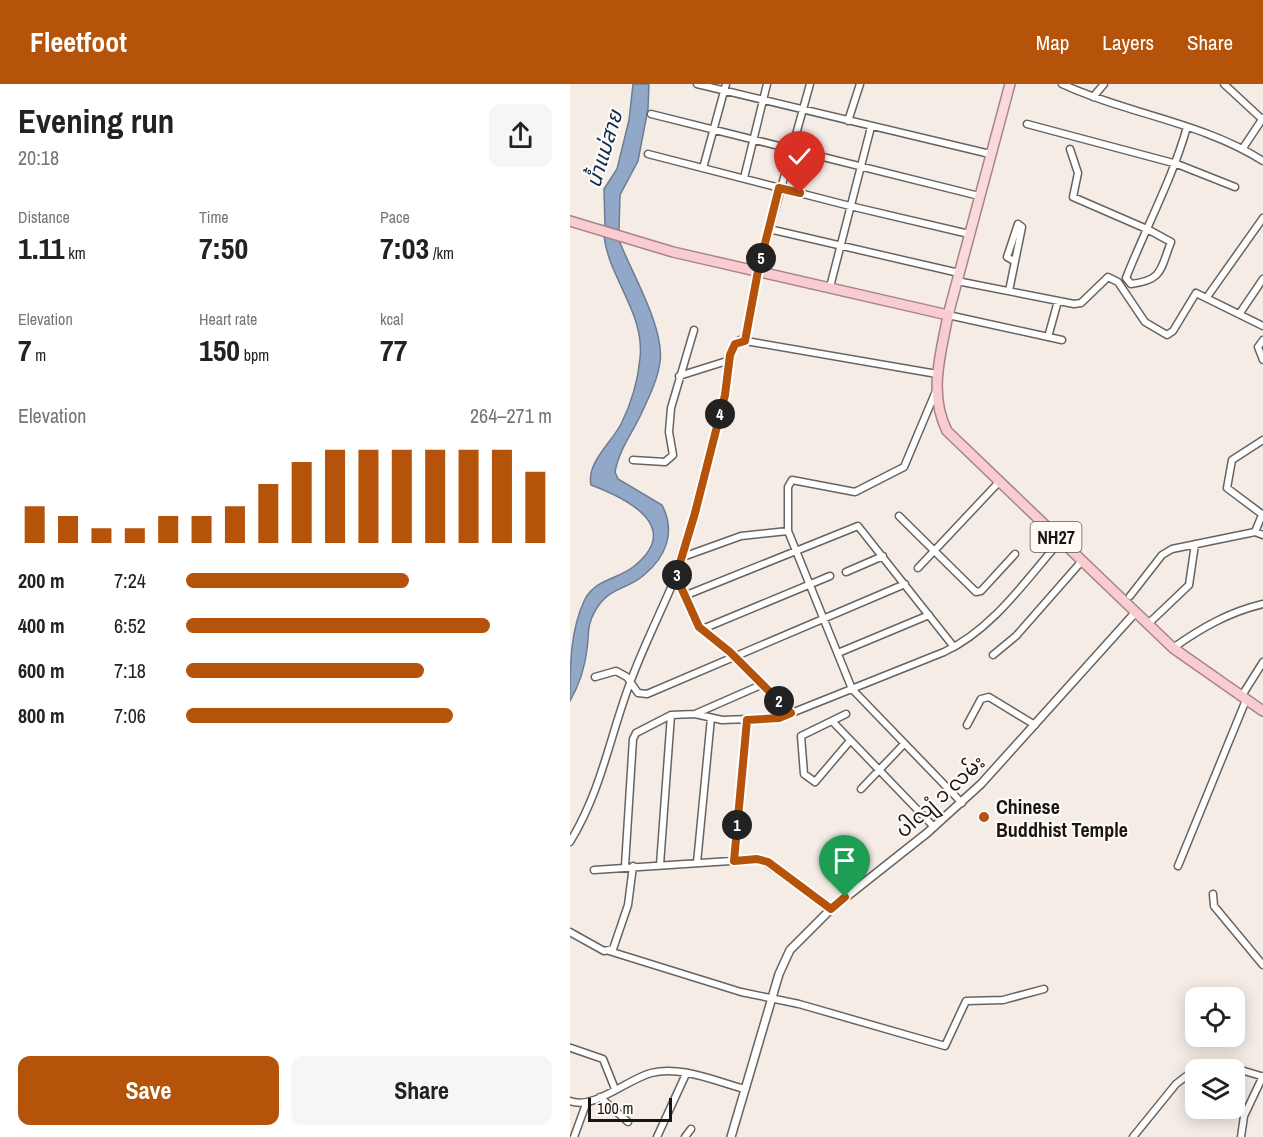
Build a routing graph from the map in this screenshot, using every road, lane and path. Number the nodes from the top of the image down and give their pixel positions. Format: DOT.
graph roads {
  1 [pos="698,84"];
  2 [pos="767,84"];
  3 [pos="810,84"];
  4 [pos="860,84"];
  5 [pos="1010,84"];
  6 [pos="1062,84"];
  7 [pos="1104,84"];
  8 [pos="1224,84"];
  9 [pos="725,88"];
  10 [pos="1093,97"];
  11 [pos="762,100"];
  12 [pos="802,110"];
  13 [pos="651,114"];
  14 [pos="1263,120"];
  15 [pos="848,121"];
  16 [pos="1026,124"];
  17 [pos="871,127"];
  18 [pos="1188,127"];
  19 [pos="713,129"];
  20 [pos="752,140"];
  21 [pos="1243,148"];
  22 [pos="1070,149"];
  23 [pos="790,150"];
  24 [pos="648,154"];
  25 [pos="990,154"];
  26 [pos="1263,161"];
  27 [pos="1177,164"];
  28 [pos="860,167"];
  29 [pos="703,168"];
  30 [pos="744,178"];
  31 [pos="779,188"];
  32 [pos="1235,188"];
  33 [pos="979,196"];
  34 [pos="850,206"];
  35 [pos="1263,218"];
  36 [pos="570,221"];
  37 [pos="769,230"];
  38 [pos="1149,230"];
  39 [pos="969,234"];
  40 [pos="840,246"];
  41 [pos="1014,261"];
  42 [pos="758,271"];
  43 [pos="958,277"];
  44 [pos="1112,278"];
  45 [pos="1263,279"];
  46 [pos="1127,282"];
  47 [pos="830,287"];
  48 [pos="1009,291"];
  49 [pos="1207,297"];
  50 [pos="1058,301"];
  51 [pos="1239,313"];
  52 [pos="948,315"];
  53 [pos="1263,326"];
  54 [pos="694,330"];
  55 [pos="1048,337"];
  56 [pos="1062,340"];
  57 [pos="1263,340"];
  58 [pos="745,341"];
  59 [pos="730,360"];
  60 [pos="1263,360"];
  61 [pos="937,374"];
  62 [pos="679,376"];
  63 [pos="936,391"];
  64 [pos="1263,440"];
  65 [pos="633,460"];
  66 [pos="999,482"];
  67 [pos="1262,515"];
  68 [pos="899,516"];
  69 [pos="788,531"];
  70 [pos="1255,532"];
  71 [pos="1263,535"];
  72 [pos="1060,542"];
  73 [pos="1195,544"];
  74 [pos="795,551"];
  75 [pos="934,551"];
  76 [pos="1015,554"];
  77 [pos="883,556"];
  78 [pos="680,558"];
  79 [pos="1082,562"];
  80 [pos="918,568"];
  81 [pos="846,572"];
  82 [pos="676,576"];
  83 [pos="830,576"];
  84 [pos="905,584"];
  85 [pos="810,585"];
  86 [pos="687,596"];
  87 [pos="1130,596"];
  88 [pos="1263,604"];
  89 [pos="1134,614"];
  90 [pos="929,615"];
  91 [pos="824,619"];
  92 [pos="1147,625"];
  93 [pos="703,628"];
  94 [pos="954,647"];
  95 [pos="1173,648"];
  96 [pos="838,653"];
  97 [pos="993,655"];
  98 [pos="734,656"];
  99 [pos="1263,662"];
  100 [pos="595,677"];
  101 [pos="630,683"];
  102 [pos="761,685"];
  103 [pos="852,689"];
  104 [pos="1243,698"];
  105 [pos="1263,711"];
  106 [pos="791,713"];
  107 [pos="695,714"];
  108 [pos="846,714"];
  109 [pos="671,715"];
  110 [pos="711,718"];
  111 [pos="747,720"];
  112 [pos="832,721"];
  113 [pos="967,725"];
  114 [pos="1035,725"];
  115 [pos="849,741"];
  116 [pos="904,744"];
  117 [pos="878,770"];
  118 [pos="861,789"];
  119 [pos="962,803"];
  120 [pos="934,827"];
  121 [pos="570,842"];
  122 [pos="734,861"];
  123 [pos="697,863"];
  124 [pos="660,865"];
  125 [pos="625,866"];
  126 [pos="633,866"];
  127 [pos="1178,866"];
  128 [pos="594,870"];
  129 [pos="1213,894"];
  130 [pos="831,909"];
  131 [pos="570,932"];
  132 [pos="609,951"];
  133 [pos="1263,965"];
  134 [pos="1044,989"];
  135 [pos="771,999"];
  136 [pos="572,1048"];
  137 [pos="686,1074"];
  138 [pos="1262,1076"];
  139 [pos="615,1089"];
  140 [pos="746,1089"];
  141 [pos="600,1098"];
  142 [pos="571,1103"];
  143 [pos="586,1104"];
  144 [pos="628,1122"];
  145 [pos="690,1129"];
  146 [pos="574,1137"];
  147 [pos="657,1137"];
  148 [pos="686,1137"];
  149 [pos="731,1137"];
  150 [pos="1133,1137"];
  151 [pos="1241,1137"];
  1 -- 9 [label="street"];
  2 -- 11 [label="street"];
  3 -- 12 [label="street"];
  4 -- 15 [label="street"];
  5 -- 25 [label="main road, NH27"];
  6 -- 10 [label="street"];
  7 -- 10 [label="street"];
  8 -- 14 [label="street"];
  9 -- 11 [label="street"];
  9 -- 19 [label="street"];
  10 -- 18 [label="street"];
  11 -- 12 [label="street"];
  11 -- 20 [label="street"];
  12 -- 15 [label="street"];
  12 -- 23 [label="street"];
  13 -- 19 [label="street"];
  14 -- 21 [label="street"];
  15 -- 17 [label="street"];
  16 -- 27 [label="street"];
  17 -- 25 [label="street"];
  17 -- 28 [label="street"];
  18 -- 21 [label="street"];
  18 -- 27 [label="street"];
  19 -- 20 [label="street"];
  19 -- 29 [label="street"];
  20 -- 23 [label="street"];
  20 -- 30 [label="street"];
  21 -- 26 [label="street"];
  22 -- 38 [label="street"];
  23 -- 28 [label="street"];
  23 -- 31 [label="street"];
  24 -- 29 [label="street"];
  25 -- 33 [label="main road, NH27"];
  27 -- 32 [label="street"];
  27 -- 38 [label="street"];
  28 -- 33 [label="street"];
  28 -- 34 [label="street"];
  29 -- 30 [label="street"];
  30 -- 31 [label="street"];
  31 -- 34 [label="street"];
  31 -- 37 [label="street"];
  33 -- 39 [label="main road, NH27"];
  34 -- 39 [label="street"];
  34 -- 40 [label="street"];
  35 -- 49 [label="street"];
  36 -- 42 [label="highway"];
  37 -- 40 [label="street"];
  37 -- 42 [label="street"];
  38 -- 46 [label="street"];
  38 -- 46 [label="street"];
  39 -- 43 [label="main road, NH27"];
  40 -- 43 [label="street"];
  40 -- 47 [label="street"];
  41 -- 41 [label="street"];
  41 -- 48 [label="street"];
  42 -- 47 [label="highway"];
  42 -- 58 [label="street"];
  43 -- 48 [label="street"];
  43 -- 52 [label="main road, NH27"];
  44 -- 46 [label="street"];
  44 -- 49 [label="street"];
  44 -- 50 [label="street"];
  45 -- 51 [label="street"];
  47 -- 52 [label="highway"];
  48 -- 50 [label="street"];
  49 -- 51 [label="street"];
  50 -- 55 [label="street"];
  51 -- 53 [label="street"];
  52 -- 55 [label="street"];
  52 -- 61 [label="highway, NH27"];
  54 -- 62 [label="street"];
  55 -- 56 [label="street"];
  57 -- 60 [label="street"];
  58 -- 59 [label="street"];
  58 -- 61 [label="street"];
  59 -- 62 [label="street"];
  59 -- 78 [label="street"];
  61 -- 63 [label="highway, NH27"];
  62 -- 65 [label="street"];
  63 -- 66 [label="highway, NH27"];
  63 -- 69 [label="street"];
  64 -- 67 [label="street"];
  66 -- 72 [label="highway, NH27"];
  66 -- 75 [label="street"];
  67 -- 70 [label="street"];
  68 -- 75 [label="street"];
  69 -- 74 [label="street"];
  69 -- 78 [label="street"];
  70 -- 71 [label="street"];
  70 -- 73 [label="street"];
  72 -- 79 [label="highway, NH27"];
  72 -- 94 [label="street"];
  73 -- 87 [label="street"];
  73 -- 92 [label="street"];
  74 -- 77 [label="street"];
  74 -- 85 [label="street"];
  74 -- 86 [label="street"];
  75 -- 76 [label="street"];
  75 -- 80 [label="street"];
  77 -- 81 [label="street"];
  77 -- 84 [label="street"];
  78 -- 82 [label="street"];
  79 -- 89 [label="highway, NH27"];
  79 -- 97 [label="street"];
  82 -- 86 [label="street"];
  82 -- 101 [label="street"];
  83 -- 85 [label="street"];
  84 -- 90 [label="street"];
  84 -- 91 [label="street"];
  85 -- 91 [label="street"];
  85 -- 93 [label="street"];
  86 -- 93 [label="street"];
  88 -- 95 [label="street"];
  89 -- 92 [label="highway, NH27"];
  89 -- 114 [label="street, ပါလျံ ၁ လမ်း"];
  90 -- 94 [label="street"];
  90 -- 96 [label="street"];
  91 -- 96 [label="street"];
  91 -- 98 [label="street"];
  92 -- 95 [label="highway, NH27"];
  93 -- 98 [label="street"];
  94 -- 103 [label="street"];
  95 -- 104 [label="highway, NH27"];
  96 -- 103 [label="street"];
  98 -- 101 [label="street"];
  98 -- 102 [label="street"];
  99 -- 104 [label="street"];
  100 -- 101 [label="street"];
  101 -- 121 [label="street"];
  102 -- 106 [label="street"];
  102 -- 107 [label="street"];
  103 -- 106 [label="street"];
  103 -- 116 [label="street"];
  104 -- 105 [label="highway, NH27"];
  104 -- 127 [label="street"];
  106 -- 111 [label="street"];
  107 -- 109 [label="street"];
  107 -- 110 [label="street"];
  108 -- 112 [label="street"];
  109 -- 124 [label="street"];
  109 -- 125 [label="street"];
  110 -- 111 [label="street"];
  110 -- 123 [label="street"];
  111 -- 122 [label="street"];
  112 -- 115 [label="street"];
  112 -- 115 [label="street"];
  113 -- 114 [label="street"];
  114 -- 119 [label="street, ပါလျံ ၁ လမ်း"];
  115 -- 117 [label="street"];
  116 -- 117 [label="street"];
  116 -- 119 [label="street"];
  117 -- 118 [label="street"];
  117 -- 120 [label="street"];
  119 -- 120 [label="street, ပါလျံ ၁ လမ်း"];
  120 -- 130 [label="street, ပါလျံ ၁ လမ်း"];
  122 -- 123 [label="street"];
  122 -- 130 [label="street"];
  123 -- 124 [label="street"];
  124 -- 126 [label="street"];
  125 -- 126 [label="street"];
  125 -- 128 [label="street"];
  126 -- 132 [label="street"];
  129 -- 133 [label="street"];
  130 -- 135 [label="street, ပါလျံ ၁ လမ်း"];
  131 -- 132 [label="street"];
  132 -- 135 [label="street"];
  134 -- 135 [label="street"];
  135 -- 140 [label="street, ပါလျံ ၁ လမ်း"];
  136 -- 139 [label="street"];
  137 -- 139 [label="street"];
  137 -- 140 [label="street"];
  137 -- 147 [label="street"];
  138 -- 150 [label="street"];
  138 -- 151 [label="street"];
  139 -- 141 [label="street"];
  140 -- 149 [label="street, ပါလျံ ၁ လမ်း"];
  141 -- 143 [label="street"];
  141 -- 144 [label="street"];
  142 -- 143 [label="street"];
  143 -- 146 [label="street"];
  145 -- 148 [label="street"];
}
